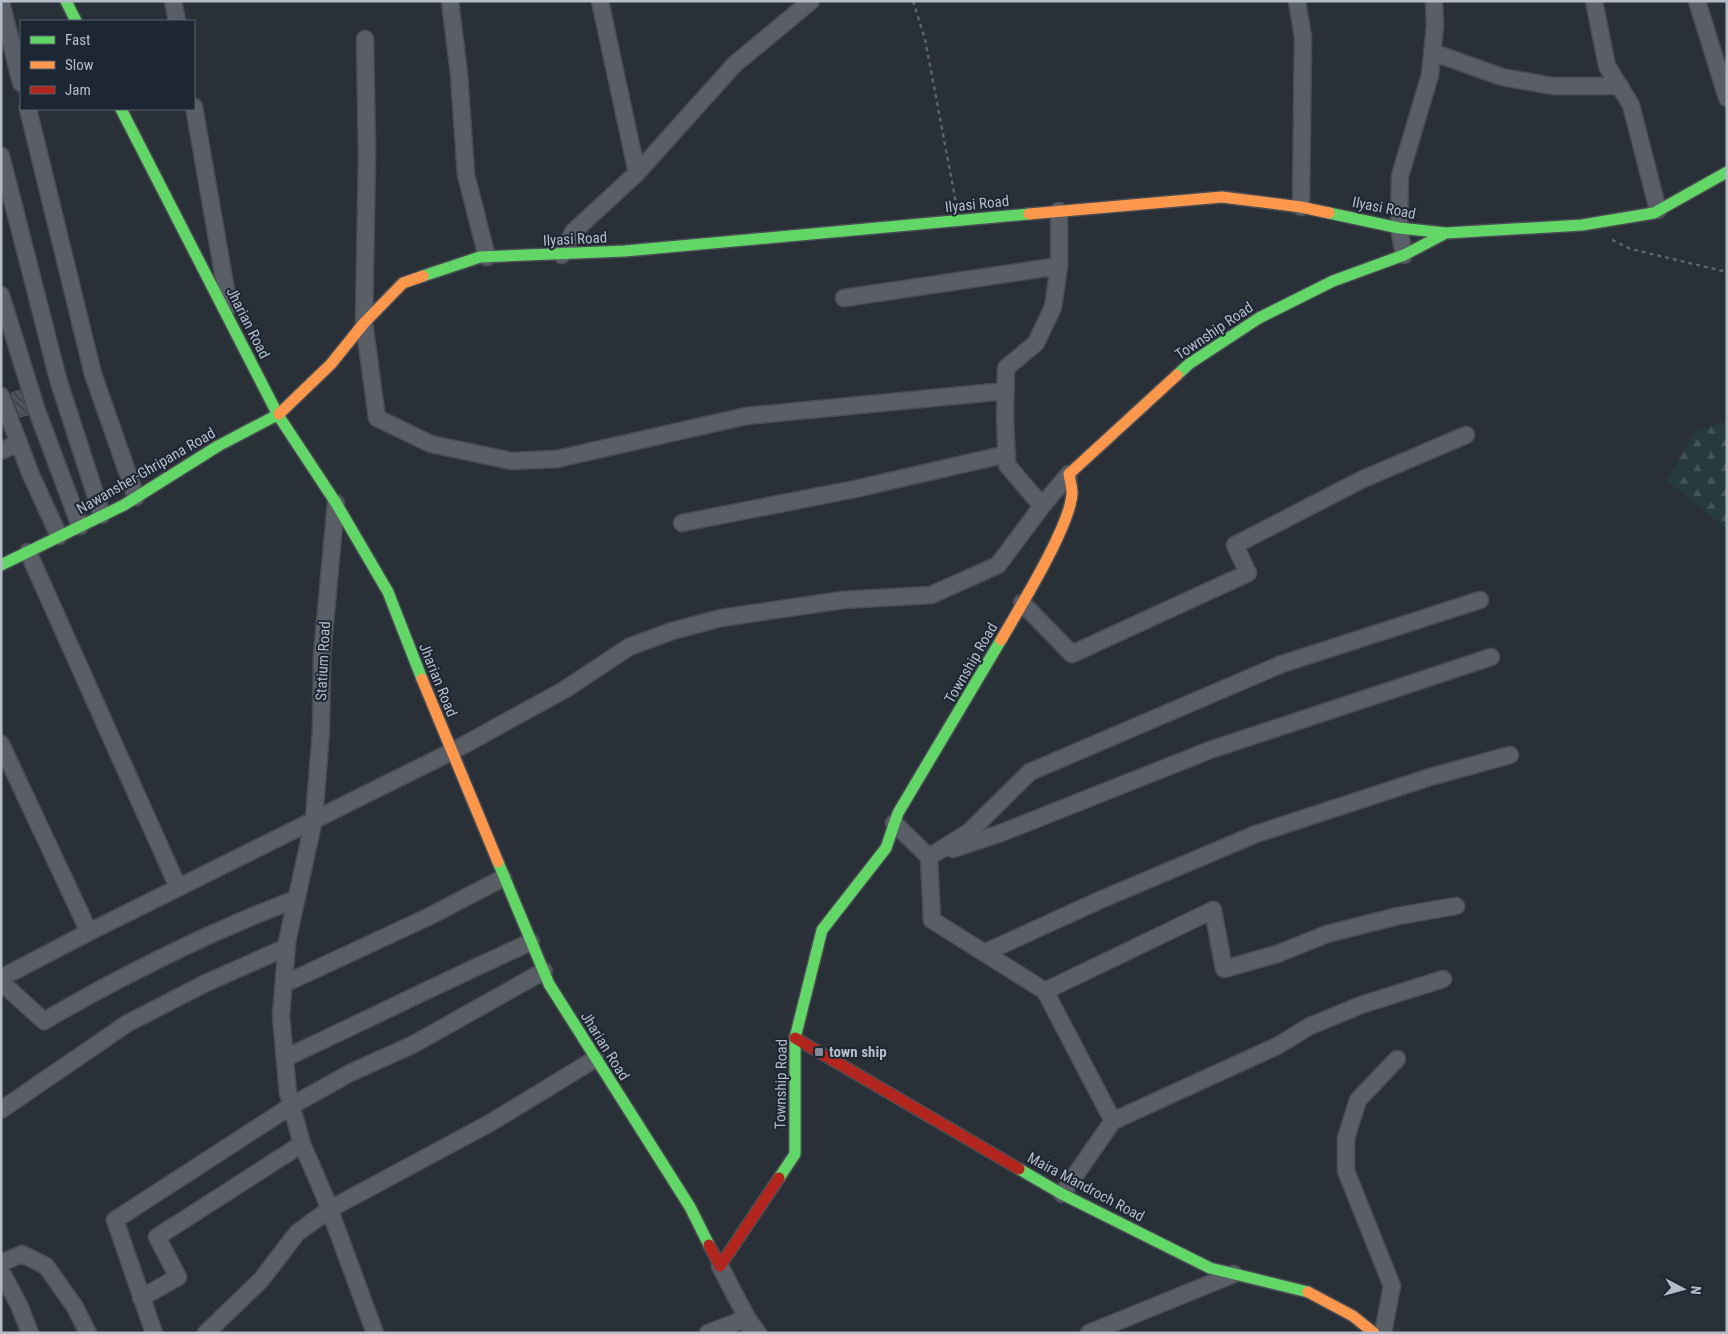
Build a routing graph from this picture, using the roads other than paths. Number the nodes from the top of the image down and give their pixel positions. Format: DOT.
graph roads {
  1 [pos="66,1"];
  2 [pos="173,1"];
  3 [pos="450,1"];
  4 [pos="600,1"];
  5 [pos="811,1"];
  6 [pos="1297,1"];
  7 [pos="1434,1"];
  8 [pos="1594,1"];
  9 [pos="1697,1"];
  10 [pos="1,2"];
  11 [pos="76,20"];
  12 [pos="177,20"];
  13 [pos="366,39"];
  14 [pos="1432,52"];
  15 [pos="20,79"];
  16 [pos="1620,86"];
  17 [pos="1727,98"];
  18 [pos="28,110"];
  19 [pos="122,110"];
  20 [pos="195,110"];
  21 [pos="1,156"];
  22 [pos="1727,172"];
  23 [pos="637,173"];
  24 [pos="1301,207"];
  25 [pos="1658,210"];
  26 [pos="1059,211"];
  27 [pos="1399,228"];
  28 [pos="1446,233"];
  29 [pos="562,255"];
  30 [pos="1404,255"];
  31 [pos="487,257"];
  32 [pos="1059,266"];
  33 [pos="1,295"];
  34 [pos="844,298"];
  35 [pos="364,323"];
  36 [pos="232,324"];
  37 [pos="1005,391"];
  38 [pos="1,396"];
  39 [pos="278,415"];
  40 [pos="1466,435"];
  41 [pos="18,443"];
  42 [pos="1,451"];
  43 [pos="1007,454"];
  44 [pos="1069,474"];
  45 [pos="136,498"];
  46 [pos="336,503"];
  47 [pos="1042,506"];
  48 [pos="102,515"];
  49 [pos="682,523"];
  50 [pos="80,526"];
  51 [pos="60,536"];
  52 [pos="28,552"];
  53 [pos="1,565"];
  54 [pos="1480,600"];
  55 [pos="1022,603"];
  56 [pos="1491,657"];
  57 [pos="1,744"];
  58 [pos="451,752"];
  59 [pos="1510,755"];
  60 [pos="314,819"];
  61 [pos="894,823"];
  62 [pos="929,857"];
  63 [pos="503,878"];
  64 [pos="178,887"];
  65 [pos="296,899"];
  66 [pos="1456,906"];
  67 [pos="88,932"];
  68 [pos="531,942"];
  69 [pos="286,947"];
  70 [pos="984,953"];
  71 [pos="544,971"];
  72 [pos="1,978"];
  73 [pos="1443,979"];
  74 [pos="1,982"];
  75 [pos="284,984"];
  76 [pos="1045,990"];
  77 [pos="795,1038"];
  78 [pos="285,1058"];
  79 [pos="595,1058"];
  80 [pos="1397,1059"];
  81 [pos="291,1106"];
  82 [pos="1,1110"];
  83 [pos="1113,1121"];
  84 [pos="302,1144"];
  85 [pos="1062,1194"];
  86 [pos="330,1209"];
  87 [pos="1,1263"];
  88 [pos="720,1266"];
  89 [pos="1,1271"];
  90 [pos="1234,1274"];
  91 [pos="141,1298"];
  92 [pos="749,1325"];
  93 [pos="30,1333"];
  94 [pos="88,1333"];
  95 [pos="154,1333"];
  96 [pos="206,1333"];
  97 [pos="375,1333"];
  98 [pos="708,1333"];
  99 [pos="758,1333"];
  100 [pos="1088,1333"];
  101 [pos="1374,1333"];
  102 [pos="1383,1333"];
  1 -- 11 [label="street"];
  2 -- 12 [label="street"];
  3 -- 31 [label="street"];
  4 -- 23 [label="street"];
  5 -- 23 [label="street"];
  6 -- 24 [label="street"];
  7 -- 14 [label="street"];
  8 -- 16 [label="street"];
  9 -- 17 [label="street"];
  10 -- 15 [label="street"];
  13 -- 35 [label="street"];
  14 -- 16 [label="street"];
  14 -- 27 [label="street"];
  16 -- 25 [label="street"];
  18 -- 45 [label="street"];
  19 -- 36 [label="street, Jharian Road"];
  20 -- 36 [label="street"];
  21 -- 48 [label="street"];
  22 -- 25 [label="street, Ilyasi Road"];
  23 -- 29 [label="street"];
  24 -- 26 [label="street, Ilyasi Road"];
  24 -- 27 [label="street, Ilyasi Road"];
  25 -- 28 [label="street, Ilyasi Road"];
  26 -- 29 [label="street, Ilyasi Road"];
  26 -- 32 [label="street"];
  27 -- 28 [label="street, Ilyasi Road"];
  27 -- 30 [label="street"];
  28 -- 30 [label="street, Township Road"];
  29 -- 31 [label="street, Ilyasi Road"];
  30 -- 44 [label="street, Township Road"];
  31 -- 35 [label="street, Ilyasi Road"];
  32 -- 34 [label="street"];
  32 -- 37 [label="street"];
  33 -- 50 [label="street"];
  35 -- 37 [label="street"];
  35 -- 39 [label="street, Ilyasi Road"];
  36 -- 39 [label="street, Jharian Road"];
  37 -- 43 [label="street"];
  38 -- 41 [label="street"];
  39 -- 45 [label="street, Nawansher-Ghripana Road"];
  39 -- 46 [label="street, Jharian Road"];
  40 -- 55 [label="street"];
  41 -- 42 [label="street"];
  41 -- 51 [label="street"];
  43 -- 47 [label="street"];
  43 -- 49 [label="street"];
  44 -- 47 [label="street"];
  44 -- 55 [label="street, Township Road"];
  45 -- 48 [label="street, Nawansher-Ghripana Road"];
  46 -- 58 [label="street, Jharian Road"];
  46 -- 60 [label="street, Statium Road"];
  47 -- 58 [label="street"];
  48 -- 50 [label="street, Nawansher-Ghripana Road"];
  50 -- 51 [label="street, Nawansher-Ghripana Road"];
  51 -- 52 [label="street, Nawansher-Ghripana Road"];
  52 -- 53 [label="street, Nawansher-Ghripana Road"];
  52 -- 64 [label="street"];
  54 -- 62 [label="street"];
  55 -- 61 [label="street, Township Road"];
  56 -- 62 [label="street"];
  57 -- 67 [label="street"];
  58 -- 60 [label="street"];
  58 -- 63 [label="street, Jharian Road"];
  59 -- 70 [label="street"];
  60 -- 64 [label="street"];
  60 -- 65 [label="street, Statium Road"];
  61 -- 62 [label="street"];
  61 -- 77 [label="street, Township Road"];
  62 -- 70 [label="street"];
  63 -- 68 [label="street, Jharian Road"];
  63 -- 75 [label="street"];
  64 -- 67 [label="street"];
  65 -- 69 [label="street, Statium Road"];
  65 -- 74 [label="street"];
  66 -- 76 [label="street"];
  67 -- 72 [label="street"];
  68 -- 71 [label="street, Jharian Road"];
  68 -- 78 [label="street"];
  69 -- 75 [label="street, Statium Road"];
  69 -- 82 [label="street"];
  70 -- 76 [label="street"];
  71 -- 79 [label="street, Jharian Road"];
  71 -- 81 [label="street"];
  73 -- 83 [label="street"];
  75 -- 78 [label="street, Statium Road"];
  76 -- 83 [label="street"];
  77 -- 85 [label="street, Maira Mandroch Road"];
  77 -- 88 [label="street, Township Road"];
  78 -- 81 [label="street, Statium Road"];
  79 -- 86 [label="street"];
  79 -- 88 [label="street, Jharian Road"];
  80 -- 102 [label="street"];
  81 -- 84 [label="street, Statium Road"];
  81 -- 91 [label="street"];
  83 -- 85 [label="street"];
  84 -- 86 [label="street, Statium Road"];
  84 -- 91 [label="street"];
  85 -- 90 [label="street, Maira Mandroch Road"];
  86 -- 96 [label="street"];
  86 -- 97 [label="street, Statium Road"];
  87 -- 94 [label="street"];
  88 -- 92 [label="street"];
  89 -- 93 [label="street"];
  90 -- 100 [label="street"];
  90 -- 101 [label="street, Maira Mandroch Road"];
  91 -- 95 [label="street"];
  92 -- 98 [label="street"];
  92 -- 99 [label="street"];
}
